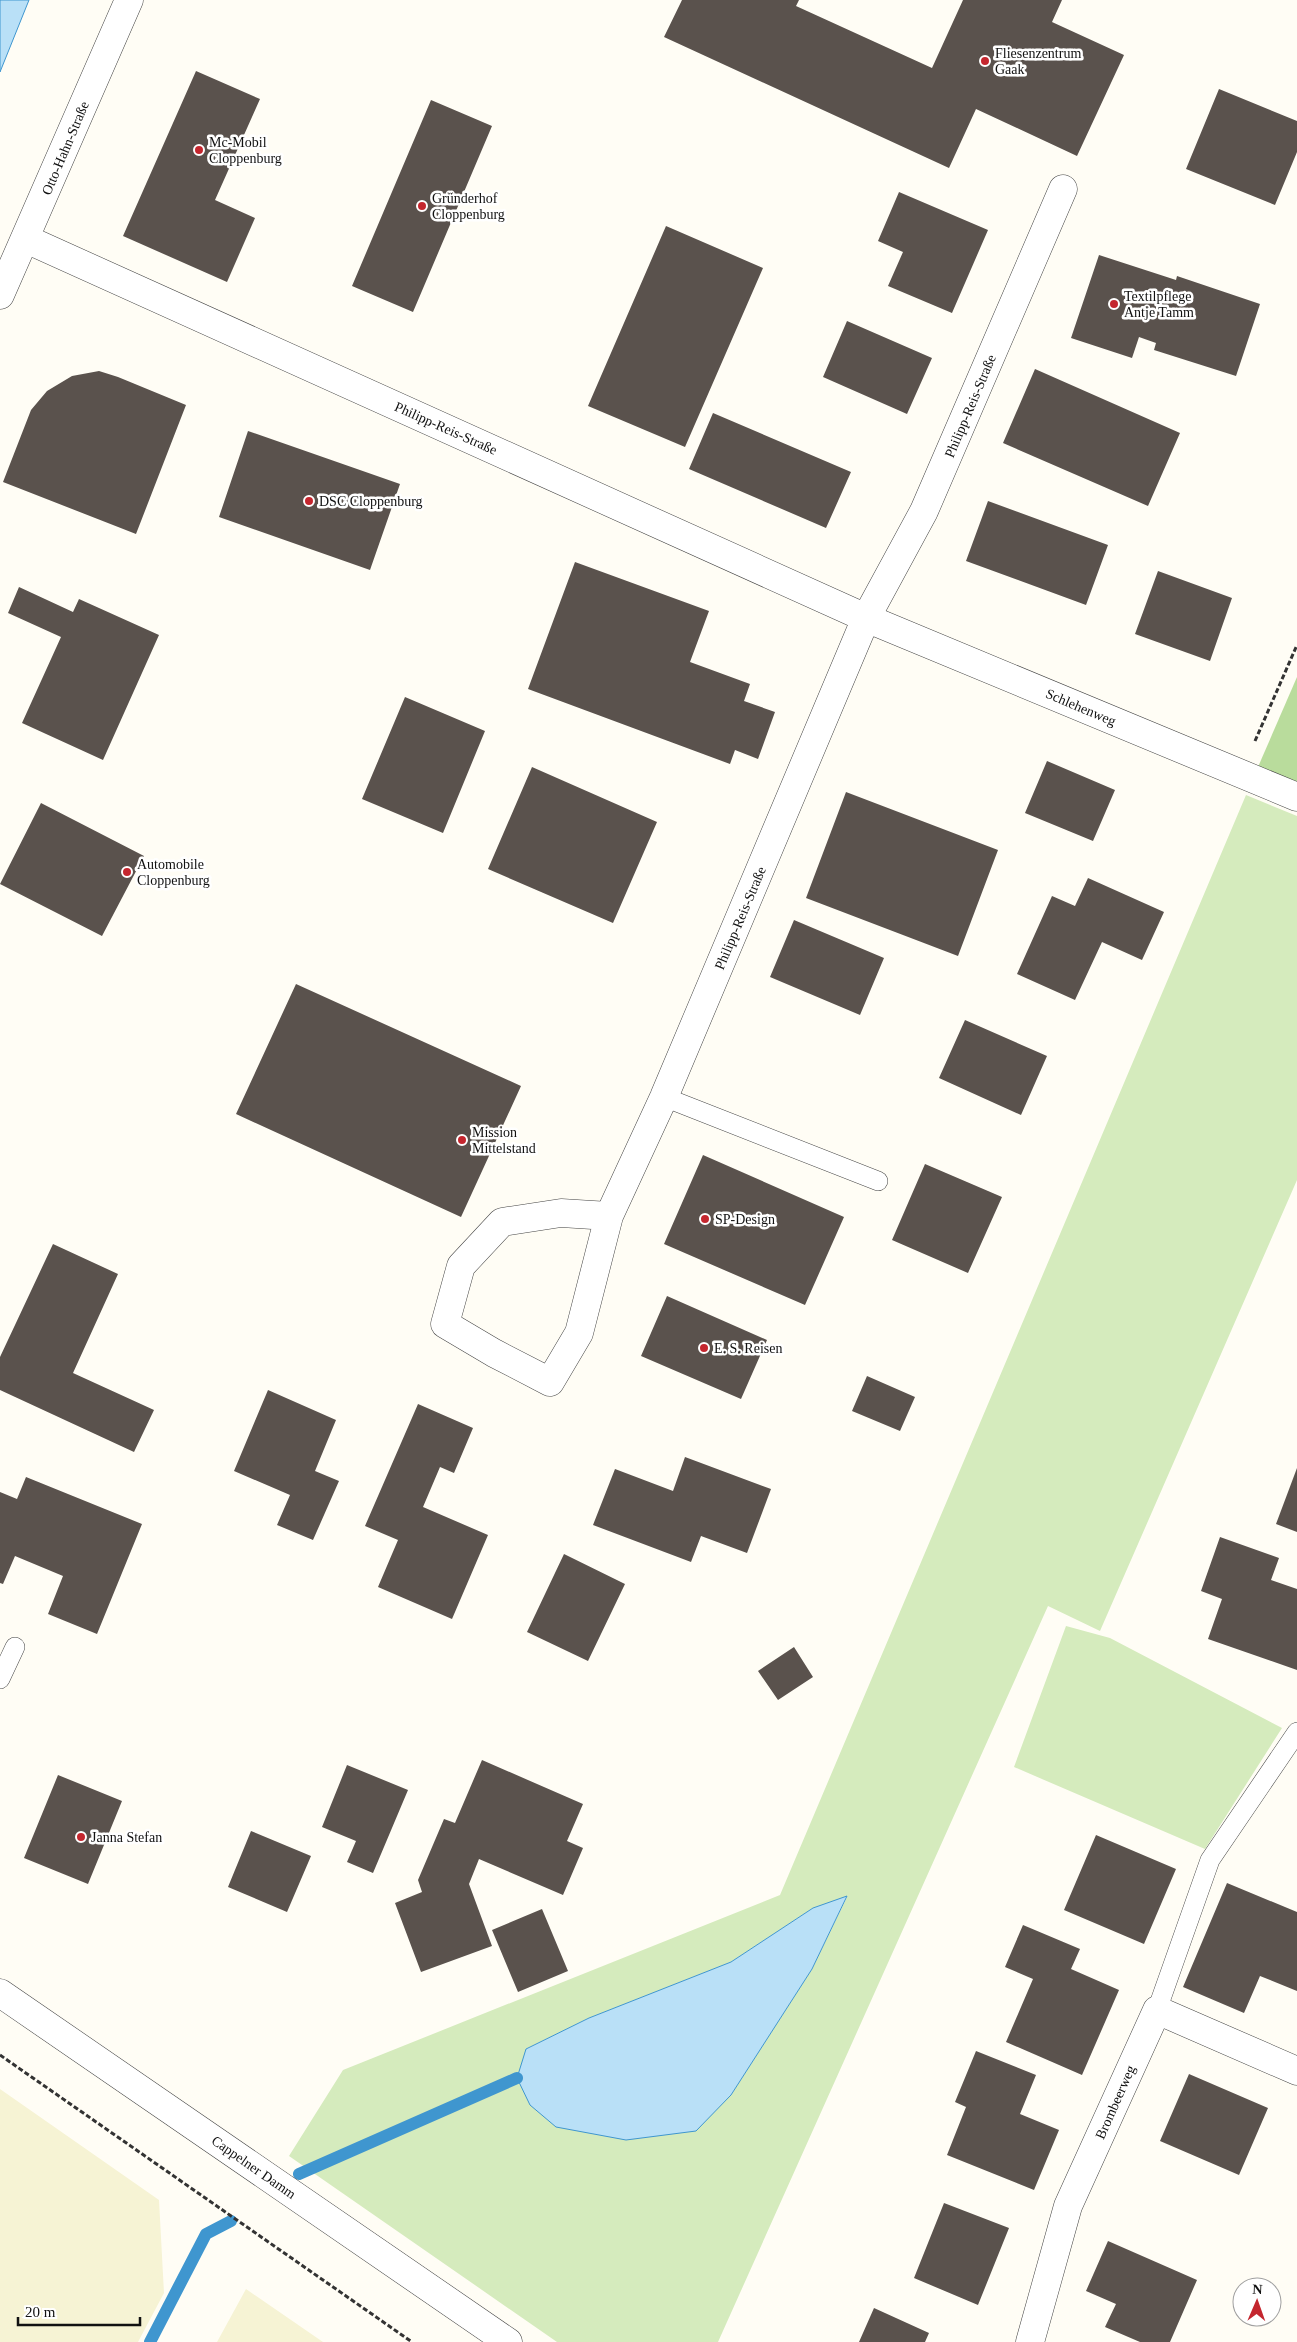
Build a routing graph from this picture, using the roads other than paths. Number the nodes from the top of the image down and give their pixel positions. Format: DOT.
graph roads {
  1 [pos="129,0"];
  2 [pos="1064,189"];
  3 [pos="26,239"];
  4 [pos="0,295"];
  5 [pos="866,618"];
  6 [pos="1297,797"];
  7 [pos="664,1097"];
  8 [pos="878,1181"];
  9 [pos="609,1216"];
  10 [pos="15,1647"];
  11 [pos="0,1679"];
  12 [pos="1297,1732"];
  13 [pos="0,1993"];
  14 [pos="1157,2010"];
  15 [pos="1297,2071"];
  16 [pos="508,2342"];
  17 [pos="1030,2342"];
  1 -- 3 [label="street, Otto-Hahn-Straße"];
  2 -- 5 [label="street, Philipp-Reis-Straße"];
  3 -- 4 [label="street, Otto-Hahn-Straße"];
  3 -- 5 [label="street, Philipp-Reis-Straße"];
  5 -- 6 [label="street, Schlehenweg"];
  5 -- 7 [label="street, Philipp-Reis-Straße"];
  7 -- 8 [label="lane"];
  7 -- 9 [label="street, Philipp-Reis-Straße"];
  9 -- 9 [label="street, Philipp-Reis-Straße"];
  10 -- 11 [label="lane"];
  12 -- 14 [label="lane"];
  13 -- 16 [label="street, Cappelner Damm"];
  14 -- 15 [label="street"];
  14 -- 17 [label="street, Brombeerweg"];
}
